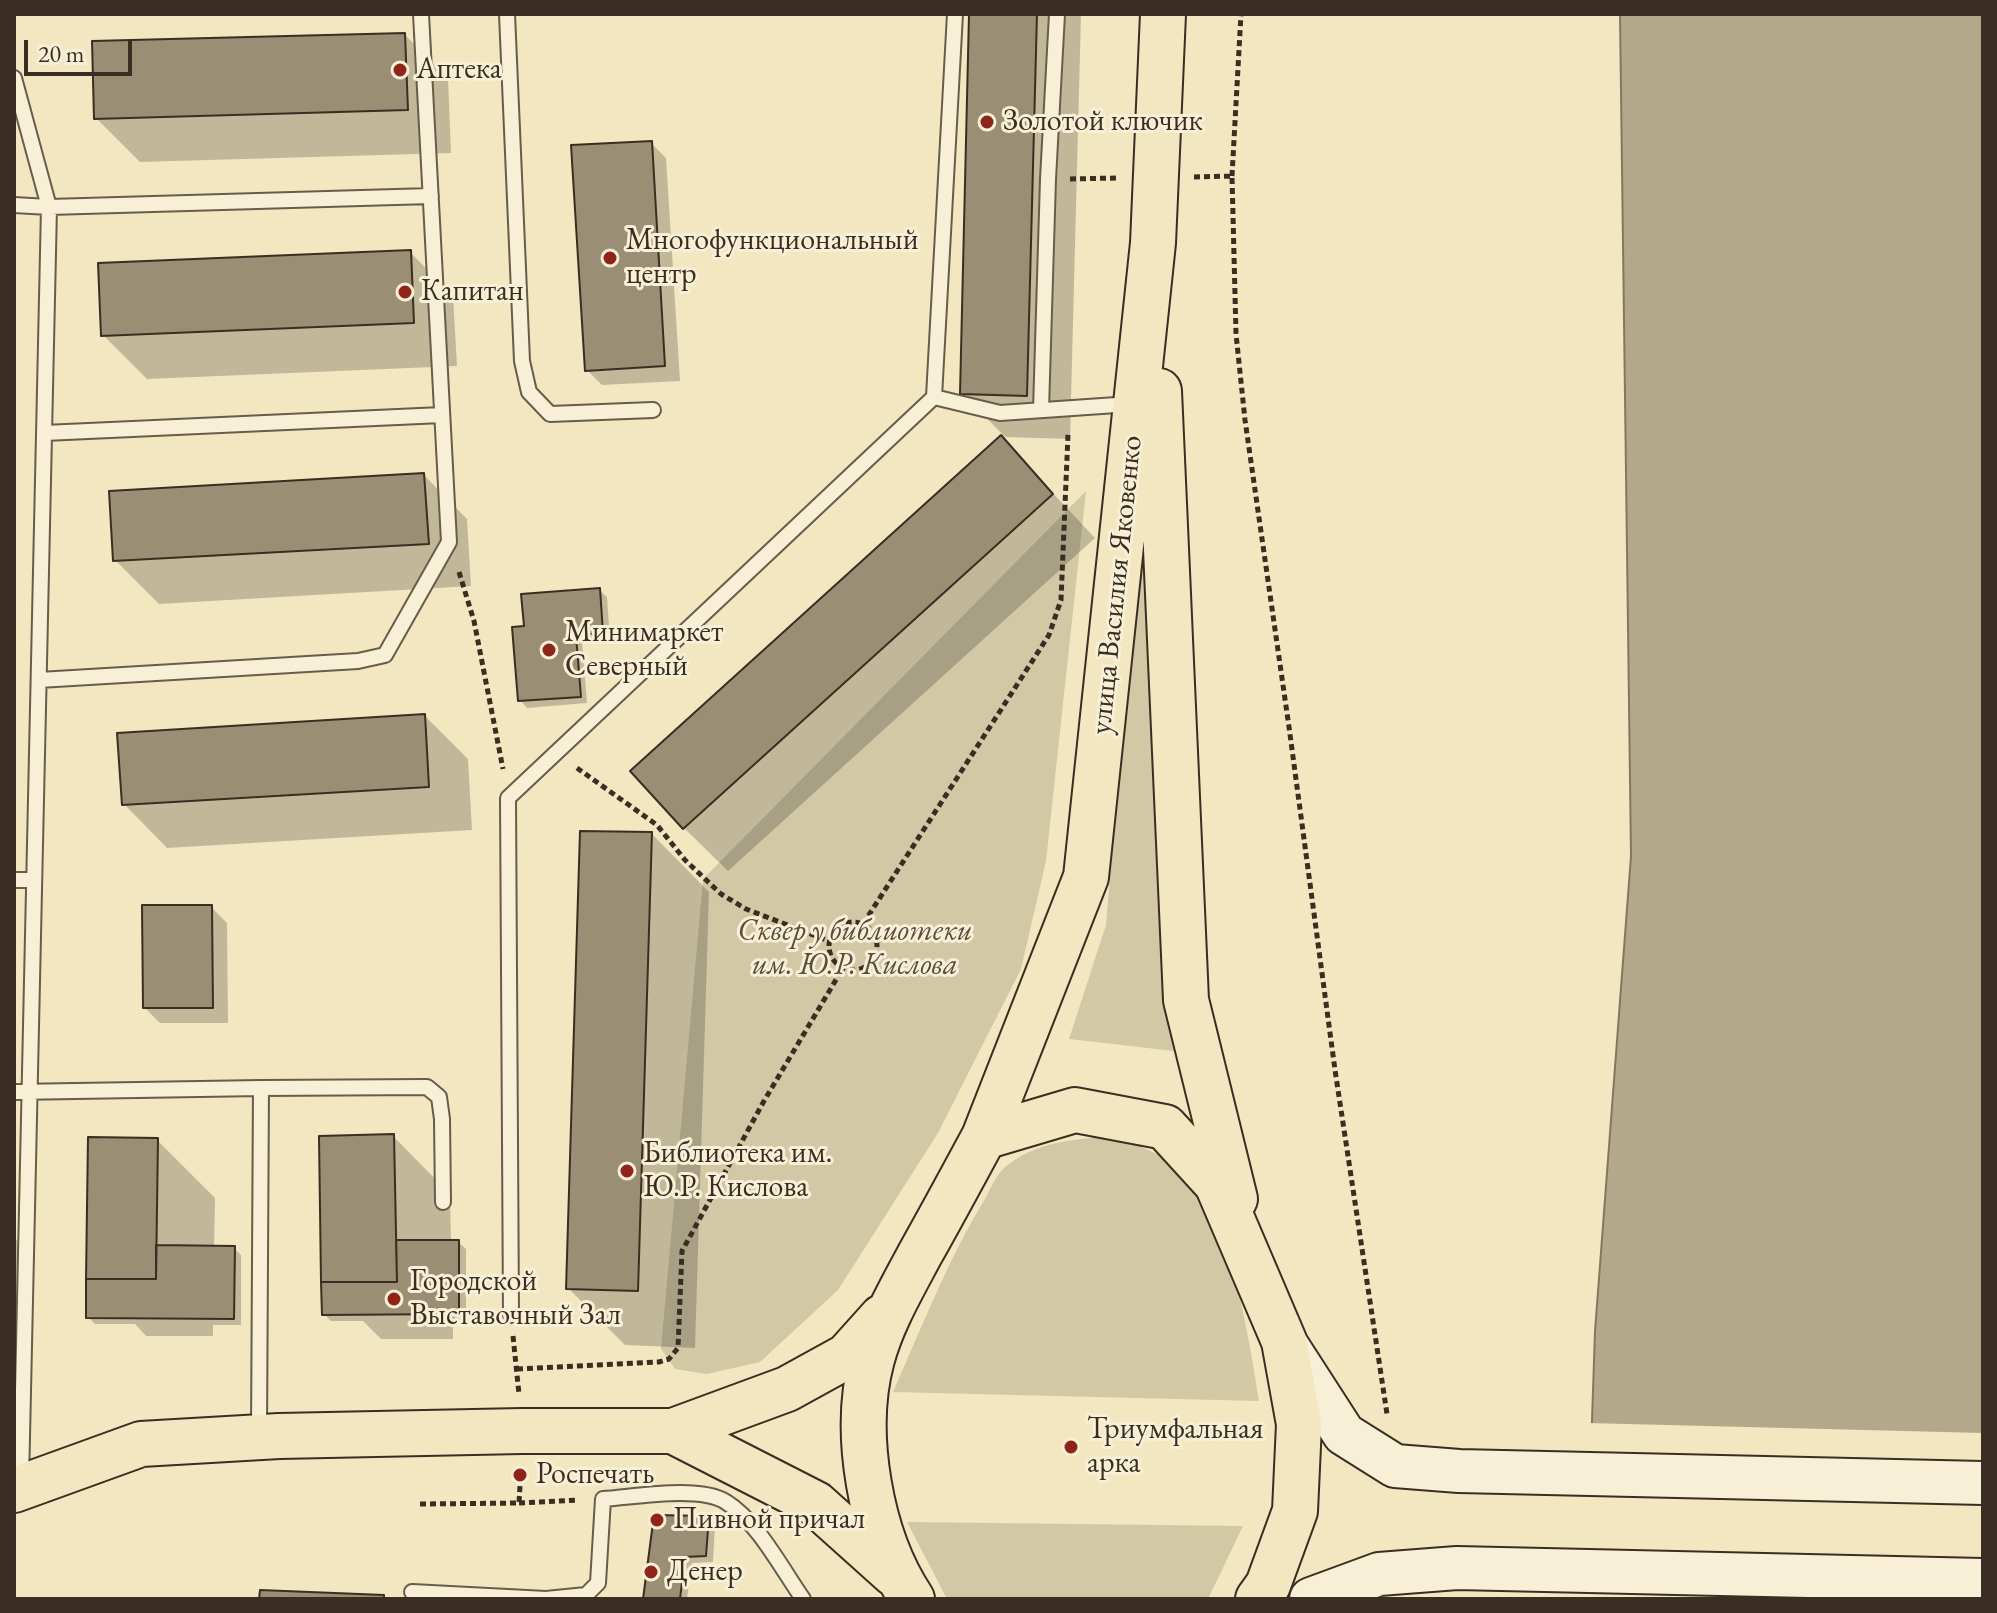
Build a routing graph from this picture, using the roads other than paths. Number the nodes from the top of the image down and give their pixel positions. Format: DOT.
graph roads {
  1 [pos="421,14"];
  2 [pos="507,14"];
  3 [pos="955,14"];
  4 [pos="1057,14"];
  5 [pos="1163,14"];
  6 [pos="14,78"];
  7 [pos="431,196"];
  8 [pos="14,205"];
  9 [pos="49,207"];
  10 [pos="1153,243"];
  11 [pos="934,397"];
  12 [pos="1136,404"];
  13 [pos="653,410"];
  14 [pos="1041,410"];
  15 [pos="442,415"];
  16 [pos="44,433"];
  17 [pos="39,680"];
  18 [pos="14,880"];
  19 [pos="34,880"];
  20 [pos="261,1088"];
  21 [pos="22,1092"];
  22 [pos="984,1137"];
  23 [pos="443,1202"];
  24 [pos="1251,1264"];
  25 [pos="893,1306"];
  26 [pos="511,1315"];
  27 [pos="1284,1341"];
  28 [pos="19,1349"];
  29 [pos="673,1431"];
  30 [pos="259,1437"];
  31 [pos="1983,1483"];
  32 [pos="16,1490"];
  33 [pos="1983,1580"];
  34 [pos="904,1588"];
  35 [pos="412,1592"];
  36 [pos="803,1599"];
  37 [pos="1258,1599"];
  38 [pos="1311,1599"];
  1 -- 7 [label="lane"];
  2 -- 13 [label="lane"];
  3 -- 11 [label="lane"];
  4 -- 14 [label="lane"];
  5 -- 10 [label="main road, улица Василия Яковенко"];
  6 -- 9 [label="lane"];
  7 -- 9 [label="lane"];
  7 -- 15 [label="lane"];
  8 -- 9 [label="lane"];
  9 -- 16 [label="lane"];
  10 -- 12 [label="main road, улица Василия Яковенко"];
  10 -- 24 [label="main road"];
  11 -- 14 [label="lane"];
  11 -- 26 [label="lane"];
  12 -- 14 [label="lane"];
  12 -- 22 [label="main road, улица Василия Яковенко"];
  15 -- 16 [label="lane"];
  15 -- 17 [label="lane"];
  16 -- 17 [label="lane"];
  17 -- 19 [label="lane"];
  18 -- 19 [label="lane"];
  19 -- 21 [label="lane"];
  20 -- 21 [label="lane"];
  20 -- 23 [label="lane"];
  20 -- 30 [label="lane"];
  21 -- 28 [label="lane"];
  22 -- 24 [label="main road"];
  22 -- 25 [label="main road, улица Василия Яковенко"];
  24 -- 27 [label="main road"];
  25 -- 29 [label="main road"];
  25 -- 34 [label="main road"];
  27 -- 31 [label="main road"];
  27 -- 37 [label="main road"];
  28 -- 32 [label="lane"];
  29 -- 30 [label="main road"];
  29 -- 34 [label="main road"];
  30 -- 32 [label="main road"];
  33 -- 38 [label="main road"];
  35 -- 36 [label="lane"];
}
